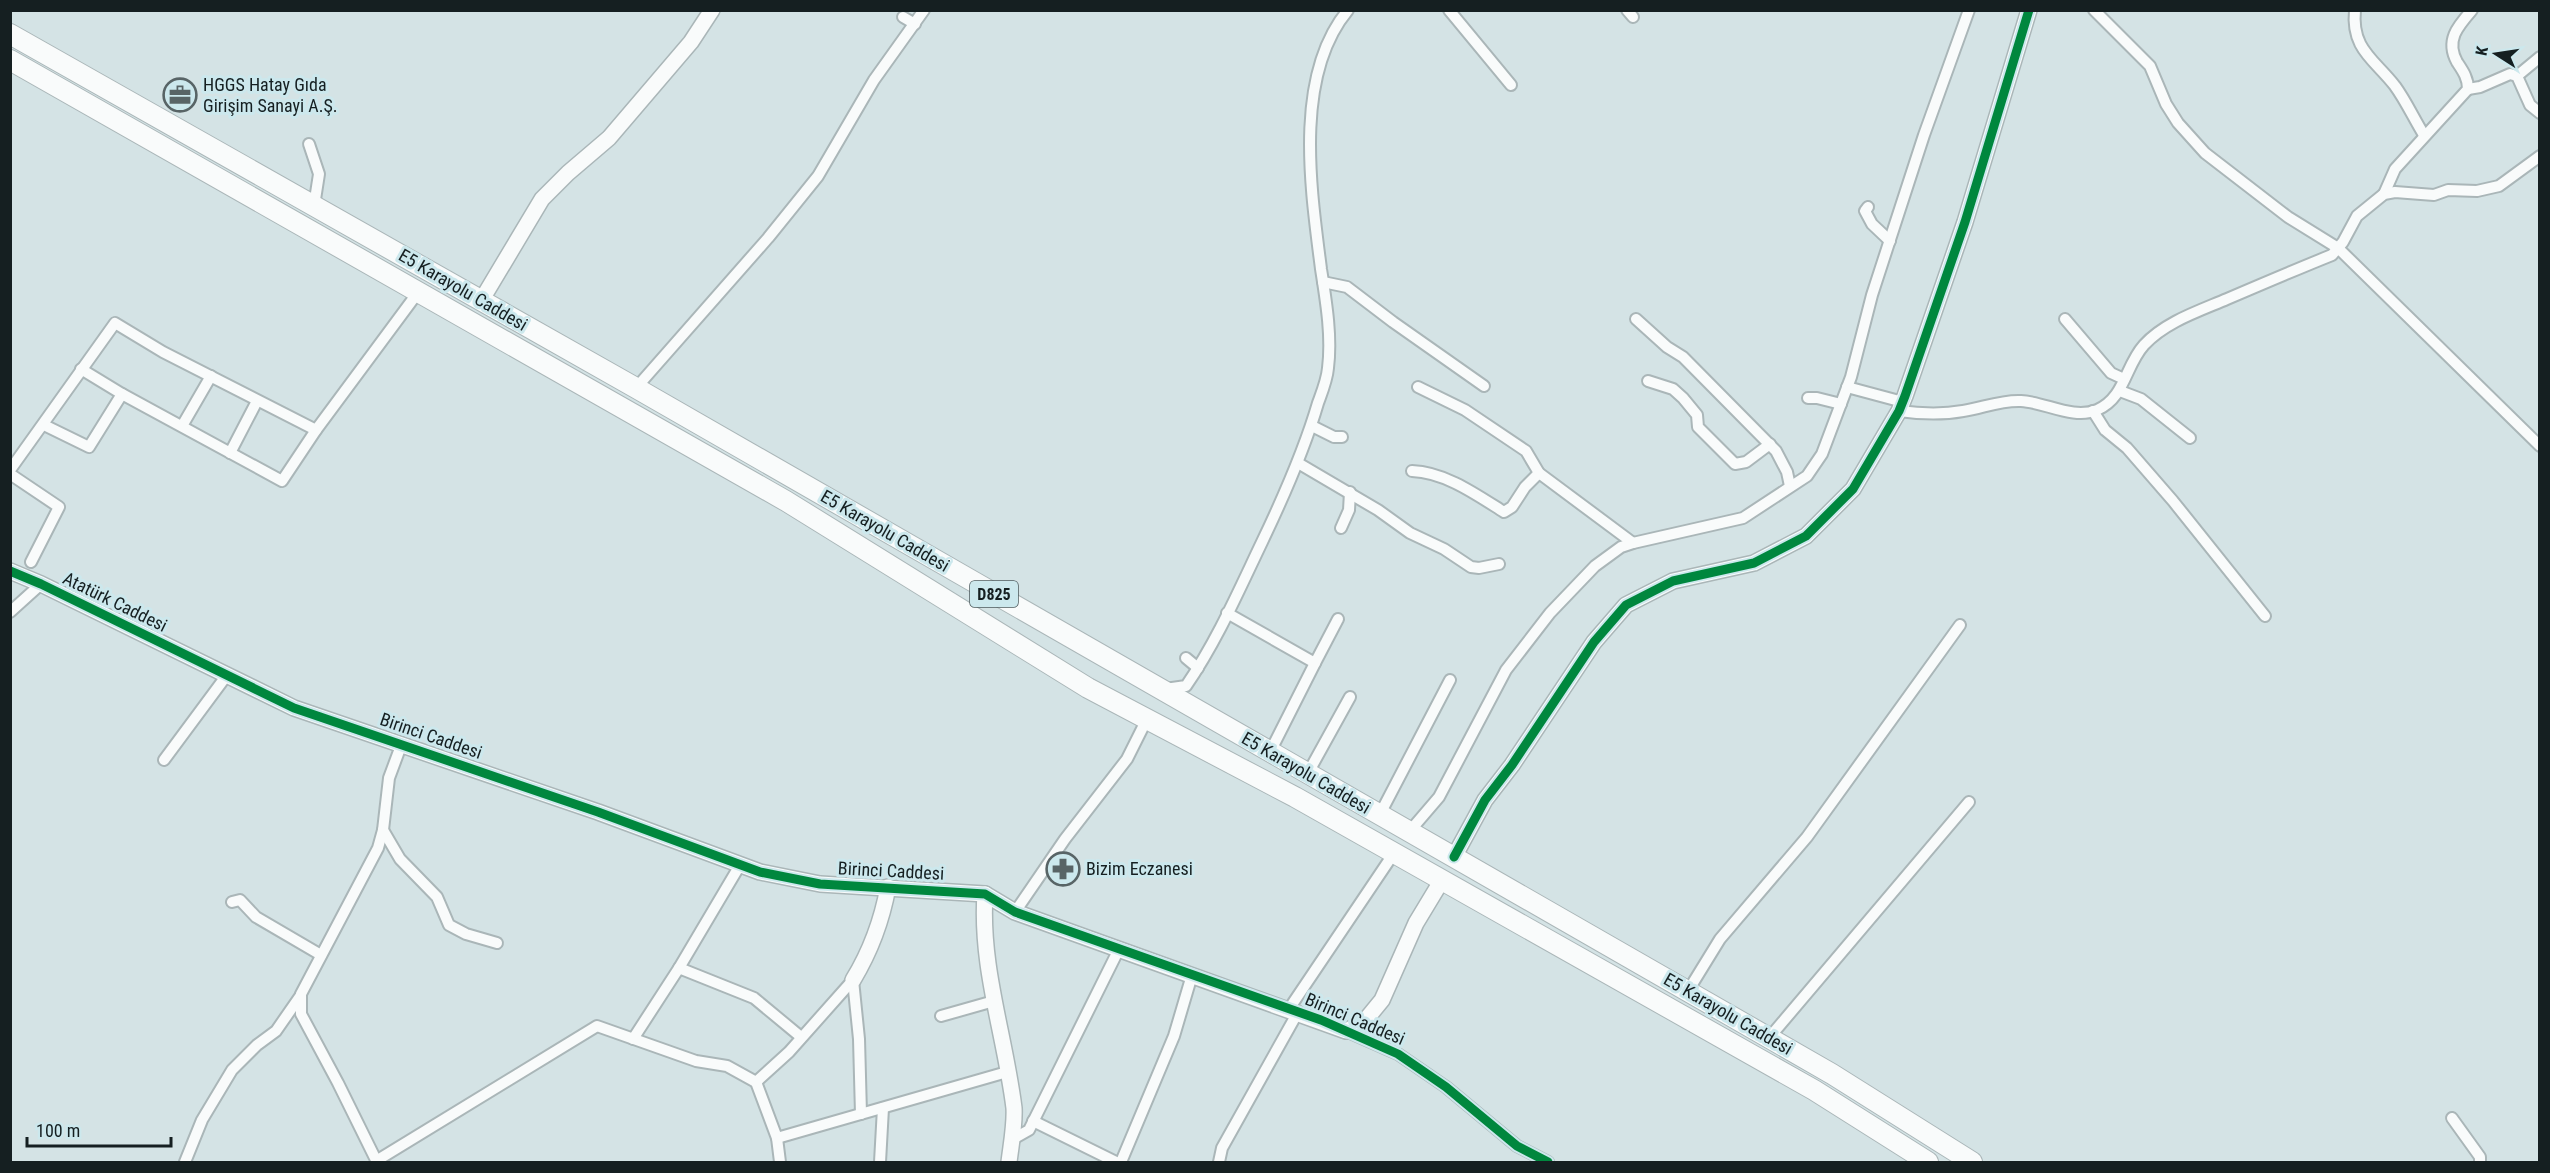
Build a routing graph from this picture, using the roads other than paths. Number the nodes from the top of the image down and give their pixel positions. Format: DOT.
graph roads {
  1 [pos="712,10"];
  2 [pos="924,10"];
  3 [pos="1348,10"];
  4 [pos="1969,10"];
  5 [pos="2029,10"];
  6 [pos="2094,10"];
  7 [pos="2355,10"];
  8 [pos="2472,10"];
  9 [pos="1456,13"];
  10 [pos="903,17"];
  11 [pos="915,24"];
  12 [pos="10,34"];
  13 [pos="2540,57"];
  14 [pos="10,60"];
  15 [pos="2517,76"];
  16 [pos="1511,85"];
  17 [pos="2468,89"];
  18 [pos="2540,113"];
  19 [pos="2424,135"];
  20 [pos="309,144"];
  21 [pos="2540,156"];
  22 [pos="2384,194"];
  23 [pos="314,206"];
  24 [pos="1868,207"];
  25 [pos="1890,241"];
  26 [pos="2338,248"];
  27 [pos="1323,282"];
  28 [pos="419,291"];
  29 [pos="481,301"];
  30 [pos="1636,319"];
  31 [pos="2065,319"];
  32 [pos="81,369"];
  33 [pos="211,376"];
  34 [pos="2124,380"];
  35 [pos="1648,381"];
  36 [pos="1484,386"];
  37 [pos="1418,387"];
  38 [pos="1847,387"];
  39 [pos="636,388"];
  40 [pos="2120,391"];
  41 [pos="122,394"];
  42 [pos="1808,398"];
  43 [pos="256,401"];
  44 [pos="1841,404"];
  45 [pos="1901,406"];
  46 [pos="2093,411"];
  47 [pos="44,425"];
  48 [pos="182,426"];
  49 [pos="1312,426"];
  50 [pos="316,430"];
  51 [pos="1342,437"];
  52 [pos="2190,438"];
  53 [pos="1770,444"];
  54 [pos="2540,446"];
  55 [pos="230,453"];
  56 [pos="1298,463"];
  57 [pos="1412,471"];
  58 [pos="10,472"];
  59 [pos="1539,473"];
  60 [pos="1790,486"];
  61 [pos="1350,492"];
  62 [pos="1341,528"];
  63 [pos="1633,543"];
  64 [pos="31,562"];
  65 [pos="1499,564"];
  66 [pos="10,572"];
  67 [pos="41,584"];
  68 [pos="10,612"];
  69 [pos="1227,613"];
  70 [pos="2265,616"];
  71 [pos="1338,619"];
  72 [pos="1960,626"];
  73 [pos="1186,658"];
  74 [pos="1315,663"];
  75 [pos="205,664"];
  76 [pos="1198,668"];
  77 [pos="227,675"];
  78 [pos="1450,680"];
  79 [pos="1157,687"];
  80 [pos="1350,697"];
  81 [pos="1184,702"];
  82 [pos="1141,716"];
  83 [pos="1168,730"];
  84 [pos="402,743"];
  85 [pos="1270,752"];
  86 [pos="164,760"];
  87 [pos="1308,773"];
  88 [pos="1969,802"];
  89 [pos="1379,816"];
  90 [pos="383,830"];
  91 [pos="1409,832"];
  92 [pos="1394,853"];
  93 [pos="1454,857"];
  94 [pos="740,865"];
  95 [pos="1442,880"];
  96 [pos="888,887"];
  97 [pos="985,894"];
  98 [pos="232,902"];
  99 [pos="1015,912"];
  100 [pos="497,943"];
  101 [pos="1119,949"];
  102 [pos="321,955"];
  103 [pos="679,968"];
  104 [pos="1192,975"];
  105 [pos="853,980"];
  106 [pos="1688,991"];
  107 [pos="301,994"];
  108 [pos="994,1001"];
  109 [pos="1293,1010"];
  110 [pos="941,1016"];
  111 [pos="1346,1031"];
  112 [pos="801,1037"];
  113 [pos="633,1038"];
  114 [pos="1769,1038"];
  115 [pos="1007,1072"];
  116 [pos="756,1082"];
  117 [pos="883,1108"];
  118 [pos="861,1114"];
  119 [pos="2452,1118"];
  120 [pos="1034,1121"];
  121 [pos="777,1138"];
  122 [pos="1011,1140"];
  123 [pos="185,1162"];
  124 [pos="377,1162"];
  125 [pos="780,1162"];
  126 [pos="880,1162"];
  127 [pos="1009,1162"];
  128 [pos="1116,1162"];
  129 [pos="1121,1162"];
  130 [pos="1219,1162"];
  131 [pos="1548,1162"];
  132 [pos="1928,1162"];
  133 [pos="1972,1162"];
  134 [pos="2480,1162"];
  1 -- 29 [label="street"];
  2 -- 11 [label="street"];
  3 -- 27 [label="street"];
  4 -- 25 [label="street"];
  5 -- 45 [label="street"];
  6 -- 26 [label="street"];
  7 -- 19 [label="street"];
  8 -- 17 [label="street"];
  9 -- 16 [label="street"];
  10 -- 11 [label="street"];
  11 -- 39 [label="street"];
  12 -- 23 [label="highway, E5 Karayolu Caddesi / D825"];
  13 -- 15 [label="street"];
  14 -- 28 [label="highway, E5 Karayolu Caddesi / D825"];
  15 -- 17 [label="street"];
  15 -- 18 [label="street"];
  17 -- 19 [label="street"];
  19 -- 22 [label="street"];
  20 -- 23 [label="street"];
  21 -- 22 [label="street"];
  22 -- 26 [label="street"];
  23 -- 29 [label="highway, E5 Karayolu Caddesi / D825"];
  24 -- 25 [label="street"];
  25 -- 38 [label="street"];
  26 -- 34 [label="street"];
  26 -- 54 [label="street"];
  27 -- 36 [label="street"];
  27 -- 49 [label="street"];
  28 -- 50 [label="street"];
  28 -- 82 [label="highway, E5 Karayolu Caddesi / D825"];
  29 -- 39 [label="highway, E5 Karayolu Caddesi / D825"];
  30 -- 53 [label="street"];
  31 -- 34 [label="street"];
  32 -- 33 [label="street"];
  32 -- 41 [label="street"];
  32 -- 47 [label="street"];
  33 -- 43 [label="street"];
  33 -- 48 [label="street"];
  34 -- 40 [label="street"];
  35 -- 53 [label="street"];
  37 -- 59 [label="street"];
  38 -- 44 [label="street"];
  38 -- 45 [label="street"];
  39 -- 79 [label="highway, E5 Karayolu Caddesi / D825"];
  40 -- 46 [label="street"];
  40 -- 52 [label="street"];
  41 -- 47 [label="street"];
  41 -- 48 [label="street"];
  42 -- 44 [label="street"];
  43 -- 50 [label="street"];
  43 -- 55 [label="street"];
  44 -- 60 [label="street"];
  45 -- 46 [label="street"];
  45 -- 93 [label="street"];
  46 -- 70 [label="street"];
  47 -- 58 [label="street"];
  48 -- 55 [label="street"];
  49 -- 51 [label="street"];
  49 -- 56 [label="street"];
  50 -- 55 [label="street"];
  53 -- 60 [label="street"];
  56 -- 61 [label="street"];
  56 -- 69 [label="street"];
  57 -- 59 [label="street"];
  58 -- 64 [label="street"];
  59 -- 63 [label="street"];
  60 -- 63 [label="street"];
  61 -- 62 [label="street"];
  61 -- 65 [label="street"];
  63 -- 91 [label="street"];
  66 -- 67 [label="street, Atatürk Caddesi"];
  67 -- 68 [label="street"];
  67 -- 75 [label="street, Atatürk Caddesi"];
  69 -- 74 [label="street"];
  69 -- 76 [label="street"];
  71 -- 74 [label="street"];
  72 -- 106 [label="street"];
  73 -- 76 [label="street"];
  74 -- 85 [label="street"];
  75 -- 77 [label="street, Birinci Caddesi"];
  76 -- 79 [label="street"];
  77 -- 84 [label="street, Birinci Caddesi"];
  77 -- 86 [label="street"];
  78 -- 89 [label="street"];
  79 -- 81 [label="highway, E5 Karayolu Caddesi / D825"];
  79 -- 82 [label="highway"];
  80 -- 87 [label="street"];
  81 -- 83 [label="highway"];
  81 -- 85 [label="highway, E5 Karayolu Caddesi / D825"];
  82 -- 83 [label="highway, E5 Karayolu Caddesi / D825"];
  82 -- 99 [label="street"];
  83 -- 92 [label="highway, E5 Karayolu Caddesi / D825"];
  84 -- 90 [label="street"];
  84 -- 94 [label="street, Birinci Caddesi"];
  85 -- 87 [label="highway, E5 Karayolu Caddesi / D825"];
  87 -- 89 [label="highway, E5 Karayolu Caddesi / D825"];
  88 -- 114 [label="street"];
  89 -- 91 [label="highway, E5 Karayolu Caddesi / D825"];
  90 -- 100 [label="street"];
  90 -- 102 [label="street"];
  91 -- 93 [label="highway, E5 Karayolu Caddesi / D825"];
  92 -- 95 [label="highway, E5 Karayolu Caddesi / D825"];
  92 -- 109 [label="street"];
  93 -- 106 [label="highway, E5 Karayolu Caddesi / D825"];
  94 -- 96 [label="street, Birinci Caddesi"];
  94 -- 103 [label="street"];
  95 -- 111 [label="street"];
  95 -- 132 [label="highway, E5 Karayolu Caddesi / D825"];
  96 -- 97 [label="street, Birinci Caddesi"];
  96 -- 105 [label="street"];
  97 -- 99 [label="street, Birinci Caddesi"];
  97 -- 108 [label="street"];
  98 -- 102 [label="street"];
  99 -- 101 [label="street, Birinci Caddesi"];
  101 -- 104 [label="street, Birinci Caddesi"];
  101 -- 120 [label="street"];
  102 -- 107 [label="street"];
  103 -- 112 [label="street"];
  103 -- 113 [label="street"];
  104 -- 109 [label="street, Birinci Caddesi"];
  104 -- 129 [label="street"];
  105 -- 112 [label="street"];
  105 -- 118 [label="street"];
  106 -- 114 [label="highway, E5 Karayolu Caddesi / D825"];
  107 -- 123 [label="street"];
  107 -- 124 [label="street"];
  108 -- 110 [label="street"];
  108 -- 115 [label="street"];
  109 -- 111 [label="street, Birinci Caddesi"];
  109 -- 130 [label="street"];
  111 -- 131 [label="street, Birinci Caddesi"];
  112 -- 116 [label="street"];
  113 -- 116 [label="street"];
  113 -- 124 [label="street"];
  114 -- 133 [label="highway, E5 Karayolu Caddesi / D825"];
  115 -- 117 [label="street"];
  115 -- 122 [label="street"];
  116 -- 121 [label="street"];
  117 -- 118 [label="street"];
  117 -- 126 [label="street"];
  118 -- 121 [label="street"];
  119 -- 134 [label="street"];
  120 -- 122 [label="street"];
  120 -- 128 [label="street"];
  121 -- 125 [label="street"];
  122 -- 127 [label="street"];
}
